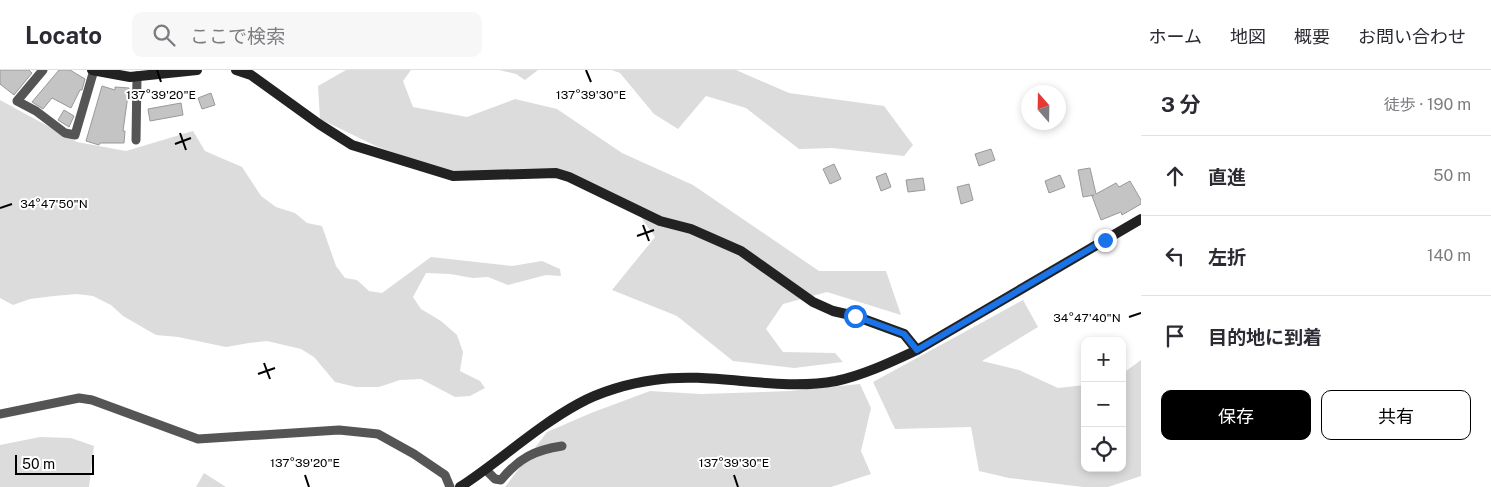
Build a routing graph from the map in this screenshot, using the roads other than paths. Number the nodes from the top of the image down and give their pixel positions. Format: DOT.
graph roads {
  1 [pos="43,70"];
  2 [pos="93,70"];
  3 [pos="197,70"];
  4 [pos="236,70"];
  5 [pos="137,76"];
  6 [pos="136,140"];
  7 [pos="1141,219"];
  8 [pos="917,350"];
  9 [pos="0,414"];
  10 [pos="562,446"];
  11 [pos="486,470"];
  12 [pos="450,487"];
  13 [pos="460,487"];
  1 -- 2 [label="street"];
  2 -- 5 [label="street"];
  3 -- 5 [label="street"];
  4 -- 8 [label="street"];
  5 -- 6 [label="street"];
  7 -- 8 [label="street"];
  8 -- 11 [label="street"];
  9 -- 12 [label="street"];
  10 -- 11 [label="street"];
  11 -- 13 [label="street"];
}
